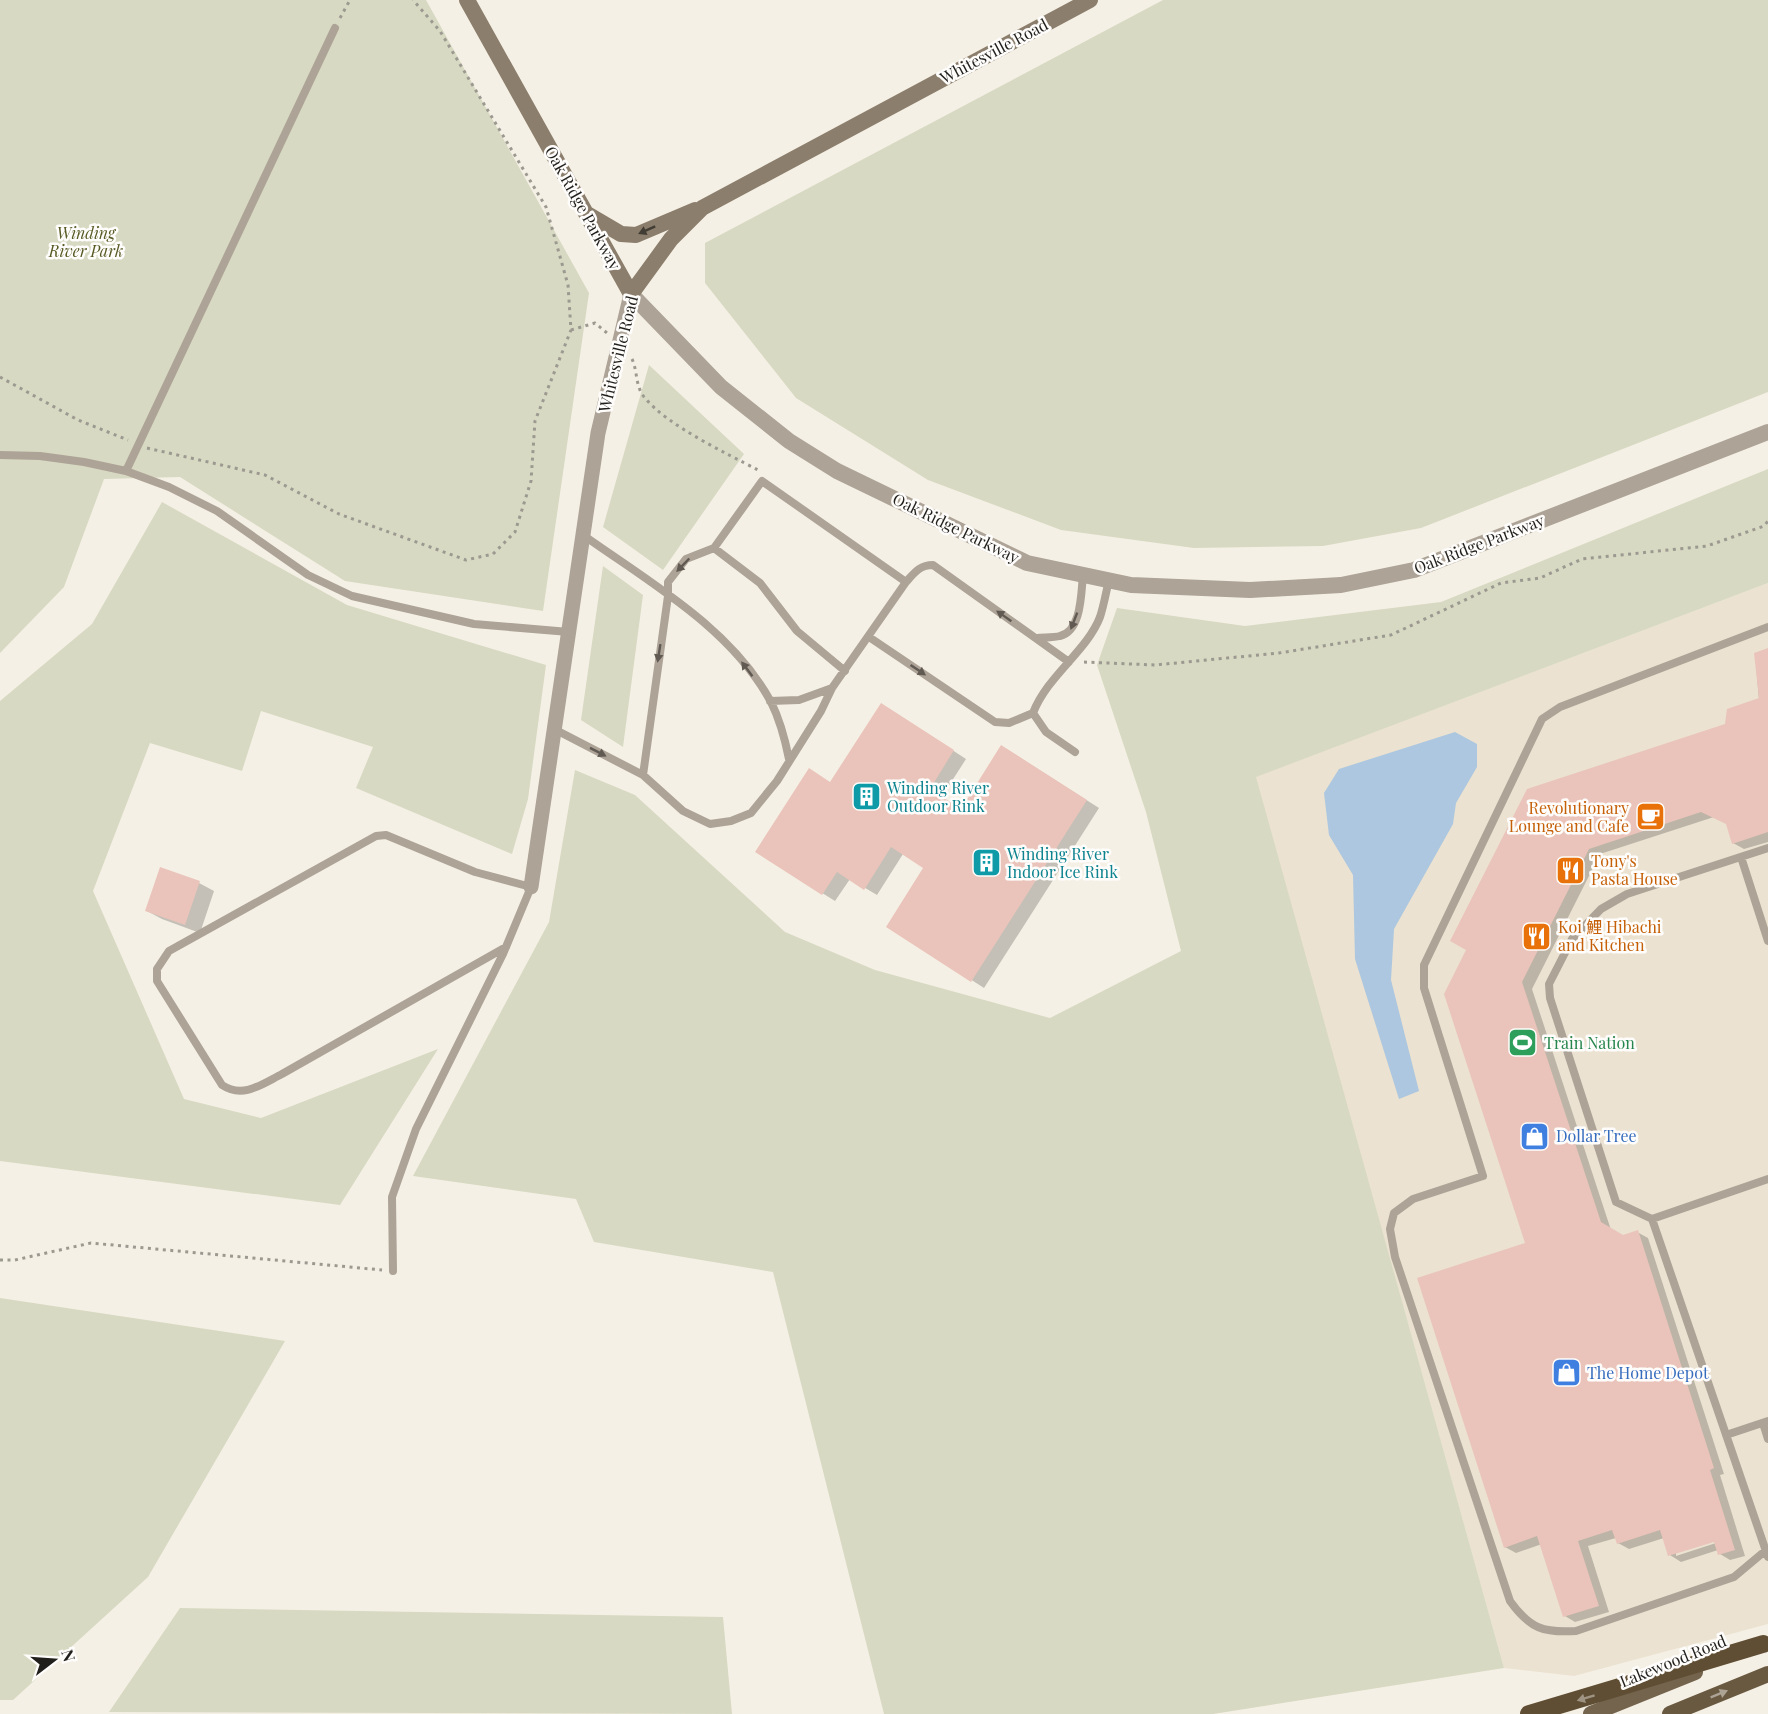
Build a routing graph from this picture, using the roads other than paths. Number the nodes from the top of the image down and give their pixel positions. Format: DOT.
graph roads {
  1 [pos="467,0"];
  2 [pos="1090,0"];
  3 [pos="335,28"];
  4 [pos="702,208"];
  5 [pos="586,213"];
  6 [pos="631,294"];
  7 [pos="1768,432"];
  8 [pos="0,455"];
  9 [pos="126,471"];
  10 [pos="583,535"];
  11 [pos="714,548"];
  12 [pos="1083,575"];
  13 [pos="1109,580"];
  14 [pos="906,582"];
  15 [pos="668,596"];
  16 [pos="1768,627"];
  17 [pos="569,632"];
  18 [pos="869,637"];
  19 [pos="1036,638"];
  20 [pos="1069,662"];
  21 [pos="846,671"];
  22 [pos="831,688"];
  23 [pos="770,701"];
  24 [pos="1033,713"];
  25 [pos="554,729"];
  26 [pos="1075,752"];
  27 [pos="789,759"];
  28 [pos="643,775"];
  29 [pos="1768,848"];
  30 [pos="1741,857"];
  31 [pos="531,887"];
  32 [pos="1768,941"];
  33 [pos="506,947"];
  34 [pos="1768,1179"];
  35 [pos="1652,1219"];
  36 [pos="393,1270"];
  37 [pos="1766,1422"];
  38 [pos="1726,1435"];
  39 [pos="1768,1439"];
  40 [pos="1767,1554"];
  41 [pos="1765,1643"];
  42 [pos="1768,1674"];
  43 [pos="1529,1714"];
  44 [pos="1591,1714"];
  45 [pos="1670,1714"];
  1 -- 5 [label="main road, Oak Ridge Parkway"];
  2 -- 4 [label="main road, Whitesville Road"];
  3 -- 9 [label="lane"];
  4 -- 5 [label="main road, one-way"];
  4 -- 6 [label="main road, Whitesville Road"];
  5 -- 6 [label="main road, Oak Ridge Parkway"];
  6 -- 10 [label="street, Whitesville Road"];
  6 -- 12 [label="street, Oak Ridge Parkway"];
  7 -- 13 [label="street, Oak Ridge Parkway"];
  8 -- 9 [label="lane"];
  9 -- 17 [label="lane"];
  10 -- 15 [label="lane"];
  10 -- 17 [label="street, Whitesville Road"];
  11 -- 14 [label="lane"];
  11 -- 15 [label="lane, one-way"];
  11 -- 21 [label="lane"];
  12 -- 13 [label="street, Oak Ridge Parkway"];
  12 -- 19 [label="lane, one-way"];
  13 -- 20 [label="lane"];
  14 -- 18 [label="lane"];
  19 -- 14 [label="lane, one-way"];
  23 -- 15 [label="lane, one-way"];
  15 -- 28 [label="lane, one-way"];
  16 -- 40 [label="lane"];
  17 -- 25 [label="street, Whitesville Road"];
  18 -- 21 [label="lane"];
  18 -- 24 [label="lane, one-way"];
  19 -- 20 [label="lane"];
  20 -- 24 [label="lane"];
  21 -- 22 [label="lane"];
  22 -- 23 [label="lane"];
  22 -- 27 [label="lane"];
  23 -- 27 [label="lane"];
  24 -- 26 [label="lane"];
  25 -- 28 [label="lane, one-way"];
  25 -- 31 [label="street, Whitesville Road"];
  27 -- 28 [label="lane"];
  29 -- 30 [label="lane"];
  30 -- 32 [label="lane"];
  30 -- 35 [label="lane"];
  31 -- 33 [label="lane"];
  31 -- 33 [label="lane"];
  33 -- 36 [label="lane"];
  34 -- 35 [label="lane"];
  35 -- 38 [label="lane"];
  37 -- 38 [label="lane"];
  37 -- 39 [label="lane"];
  38 -- 40 [label="lane"];
  41 -- 43 [label="highway, one-way"];
  41 -- 44 [label="main road, Lakewood Road"];
  45 -- 42 [label="highway, one-way"];
}
